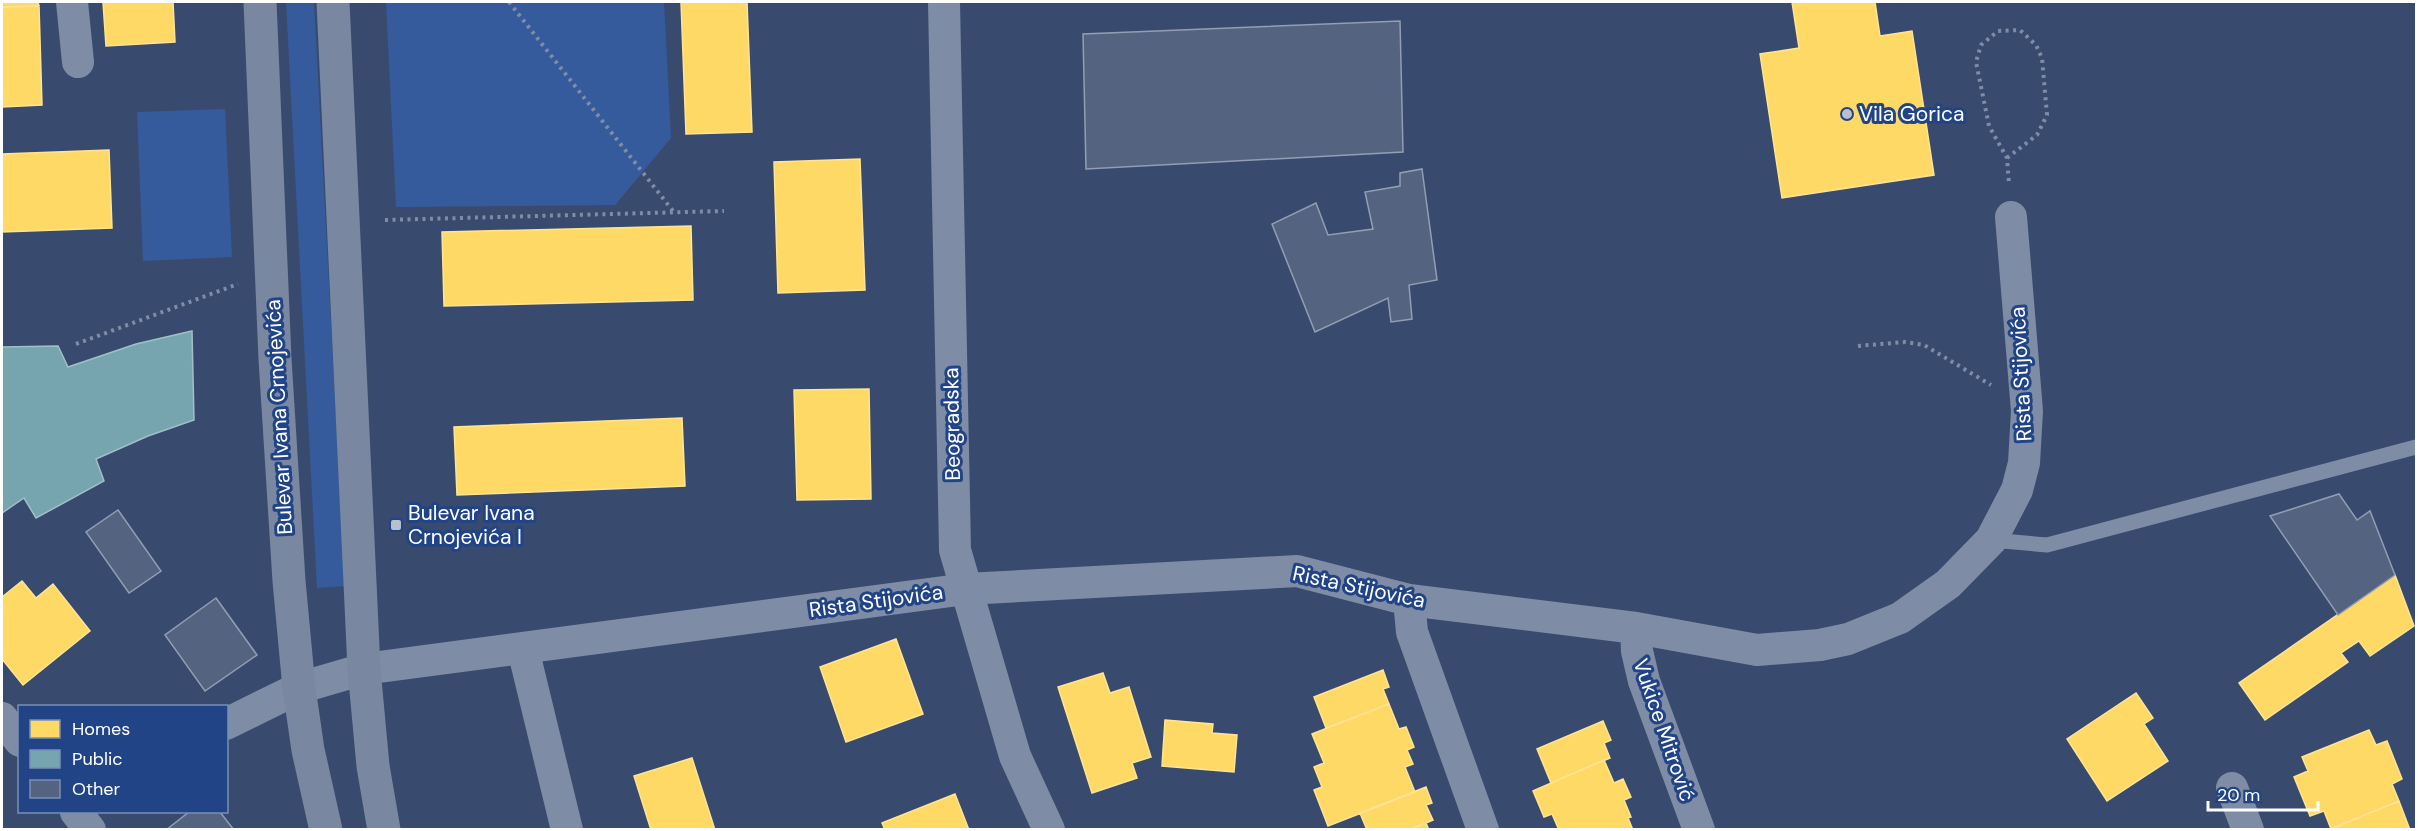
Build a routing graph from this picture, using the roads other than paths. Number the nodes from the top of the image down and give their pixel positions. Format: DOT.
graph roads {
  1 [pos="72,2"];
  2 [pos="260,2"];
  3 [pos="333,2"];
  4 [pos="944,2"];
  5 [pos="78,62"];
  6 [pos="2011,217"];
  7 [pos="2416,447"];
  8 [pos="1991,540"];
  9 [pos="966,589"];
  10 [pos="1409,600"];
  11 [pos="1636,628"];
  12 [pos="523,649"];
  13 [pos="364,669"];
  14 [pos="299,688"];
  15 [pos="2,718"];
  16 [pos="228,723"];
  17 [pos="18,738"];
  18 [pos="2232,788"];
  19 [pos="77,813"];
  20 [pos="90,830"];
  21 [pos="326,830"];
  22 [pos="384,830"];
  23 [pos="567,830"];
  24 [pos="1049,830"];
  25 [pos="1483,830"];
  26 [pos="1699,830"];
  27 [pos="2248,830"];
  1 -- 5 [label="street"];
  2 -- 14 [label="main road, Bulevar Ivana Crnojevića"];
  3 -- 13 [label="main road"];
  4 -- 9 [label="street, Beogradska"];
  6 -- 8 [label="street, Rista Stijovića"];
  7 -- 8 [label="lane"];
  8 -- 11 [label="street, Rista Stijovića"];
  9 -- 10 [label="street, Rista Stijovića"];
  9 -- 12 [label="street, Rista Stijovića"];
  9 -- 24 [label="street, Beogradska"];
  10 -- 11 [label="street, Rista Stijovića"];
  10 -- 25 [label="street"];
  11 -- 26 [label="street, Vukice Mitrović"];
  12 -- 13 [label="street, Rista Stijovića"];
  12 -- 23 [label="street"];
  13 -- 14 [label="street, Rista Stijovića"];
  13 -- 22 [label="main road"];
  14 -- 16 [label="street, Rista Stijovića"];
  14 -- 21 [label="main road, Bulevar Ivana Crnojevića"];
  15 -- 17 [label="street"];
  18 -- 27 [label="street"];
  19 -- 20 [label="street"];
}
